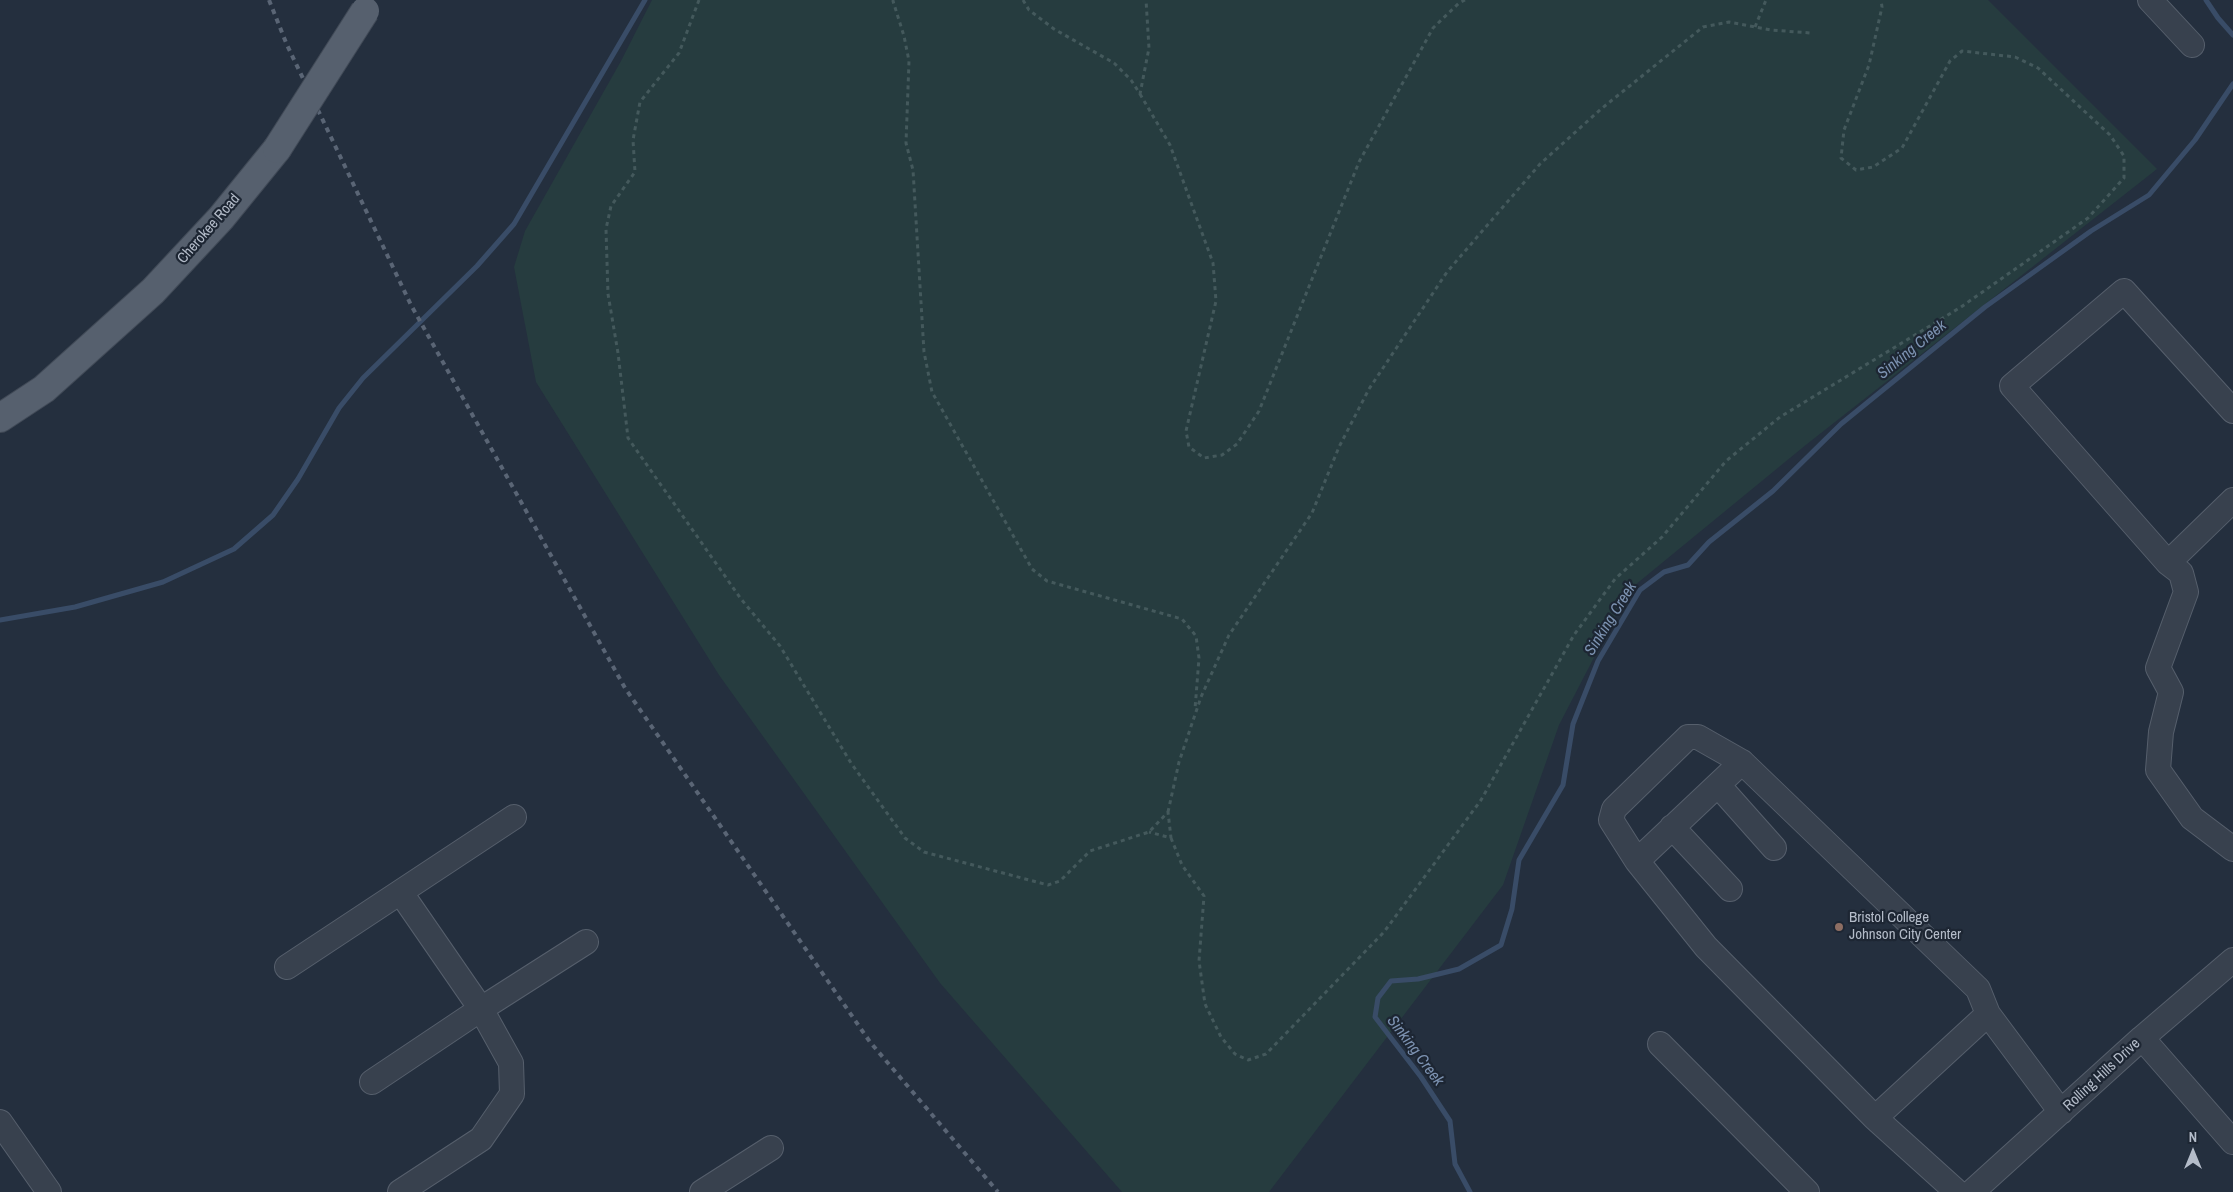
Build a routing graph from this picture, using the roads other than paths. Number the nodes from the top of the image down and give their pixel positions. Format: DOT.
graph roads {
  1 [pos="2150,0"];
  2 [pos="369,6"];
  3 [pos="2192,45"];
  4 [pos="2233,411"];
  5 [pos="0,418"];
  6 [pos="2233,500"];
  7 [pos="2168,563"];
  8 [pos="1742,762"];
  9 [pos="1718,786"];
  10 [pos="514,817"];
  11 [pos="1672,827"];
  12 [pos="1774,848"];
  13 [pos="2233,849"];
  14 [pos="1637,861"];
  15 [pos="1730,889"];
  16 [pos="401,893"];
  17 [pos="586,942"];
  18 [pos="2233,960"];
  19 [pos="287,967"];
  20 [pos="481,1009"];
  21 [pos="1988,1014"];
  22 [pos="2142,1038"];
  23 [pos="1660,1044"];
  24 [pos="372,1082"];
  25 [pos="2061,1112"];
  26 [pos="1875,1118"];
  27 [pos="0,1122"];
  28 [pos="2233,1142"];
  29 [pos="770,1148"];
  30 [pos="49,1192"];
  31 [pos="400,1192"];
  32 [pos="702,1192"];
  33 [pos="1807,1192"];
  34 [pos="1957,1192"];
  35 [pos="1972,1192"];
  1 -- 3 [label="street"];
  2 -- 5 [label="main road, Cherokee Road, bridge"];
  4 -- 7 [label="street"];
  6 -- 7 [label="street"];
  7 -- 13 [label="street"];
  8 -- 9 [label="street"];
  8 -- 14 [label="street"];
  8 -- 21 [label="street"];
  9 -- 11 [label="street"];
  9 -- 12 [label="street"];
  10 -- 16 [label="street"];
  11 -- 14 [label="street"];
  11 -- 15 [label="street"];
  14 -- 26 [label="street"];
  16 -- 19 [label="street"];
  16 -- 20 [label="street"];
  17 -- 20 [label="street"];
  18 -- 22 [label="street, Rolling Hills Drive"];
  20 -- 24 [label="street"];
  20 -- 31 [label="street"];
  21 -- 25 [label="street"];
  21 -- 26 [label="street"];
  22 -- 25 [label="street, Rolling Hills Drive"];
  22 -- 28 [label="street"];
  23 -- 33 [label="street"];
  25 -- 35 [label="street, Rolling Hills Drive"];
  26 -- 34 [label="street"];
  27 -- 30 [label="street"];
  29 -- 32 [label="street"];
}
